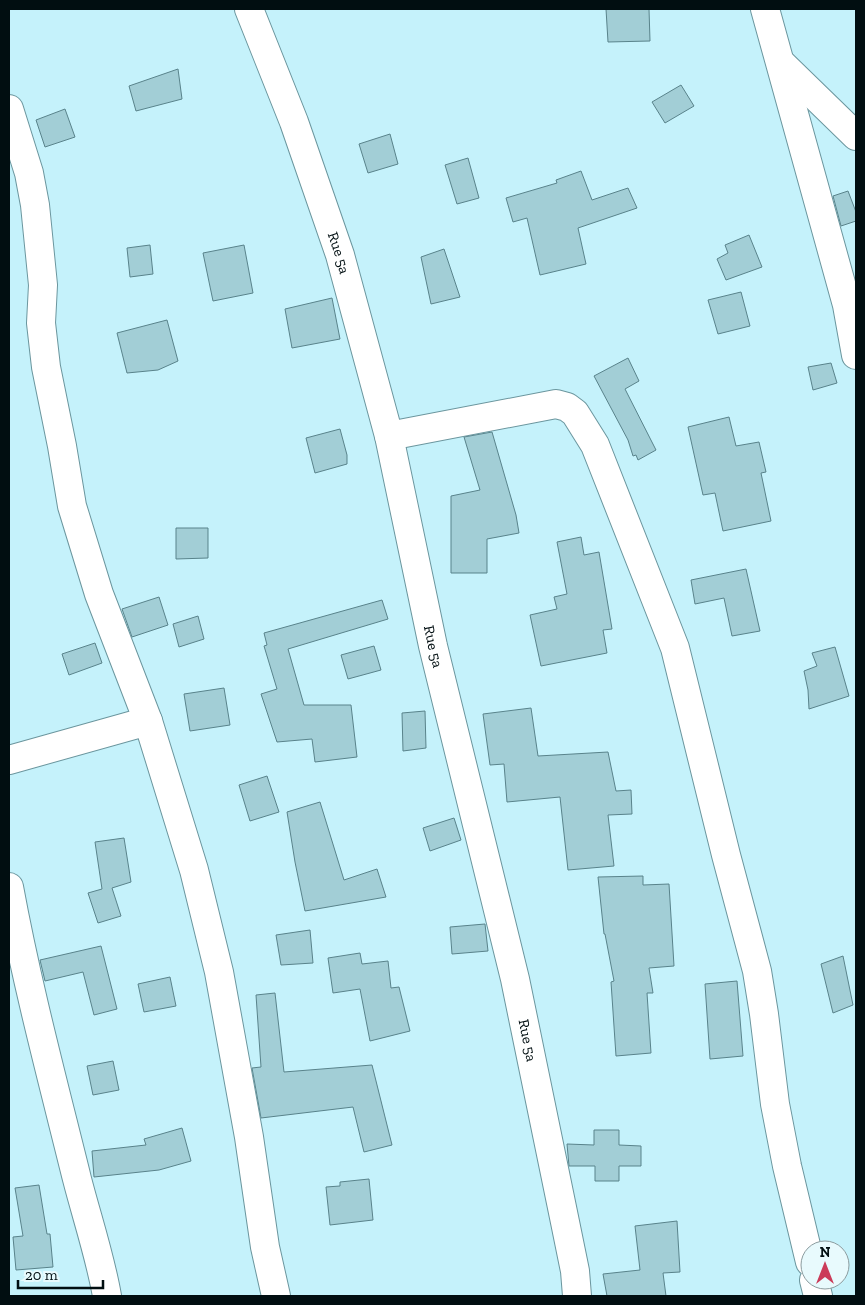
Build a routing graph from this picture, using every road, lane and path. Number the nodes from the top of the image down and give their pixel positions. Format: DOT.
graph roads {
  1 [pos="249,9"];
  2 [pos="765,9"];
  3 [pos="781,63"];
  4 [pos="9,109"];
  5 [pos="856,136"];
  6 [pos="856,355"];
  7 [pos="389,436"];
  8 [pos="148,721"];
  9 [pos="9,760"];
  10 [pos="9,887"];
  11 [pos="804,1240"];
  12 [pos="107,1296"];
  13 [pos="276,1296"];
  14 [pos="577,1296"];
  1 -- 7 [label="street, Rue 5a"];
  2 -- 3 [label="street"];
  3 -- 5 [label="street"];
  3 -- 6 [label="street"];
  4 -- 8 [label="street"];
  7 -- 11 [label="street"];
  7 -- 14 [label="street, Rue 5a"];
  8 -- 9 [label="street"];
  8 -- 13 [label="street"];
  10 -- 12 [label="street"];
}
